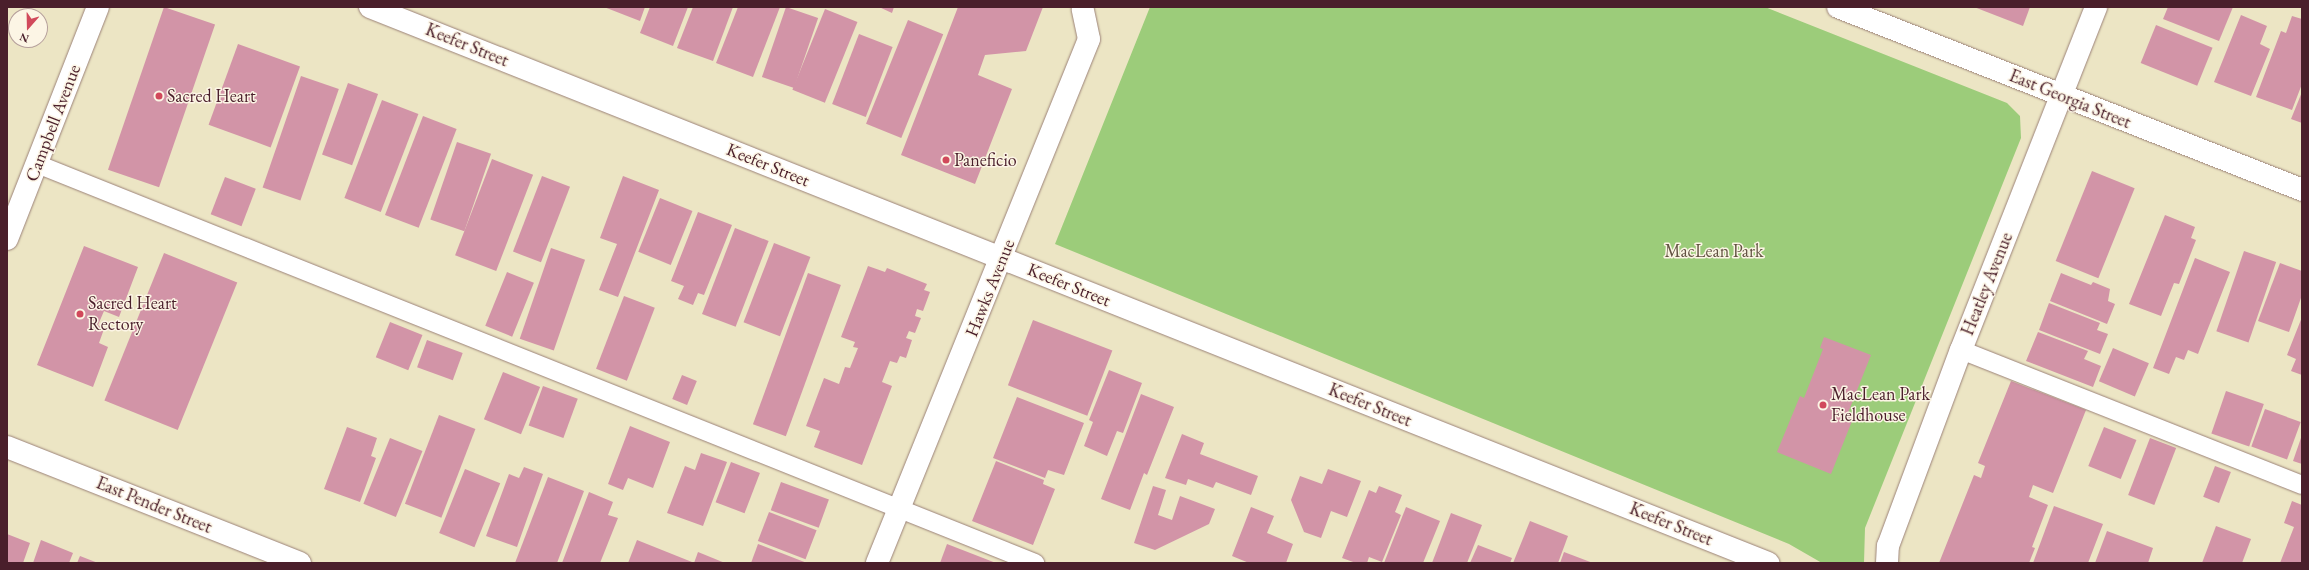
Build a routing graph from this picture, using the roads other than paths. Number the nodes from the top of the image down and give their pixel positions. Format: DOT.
graph roads {
  1 [pos="98,7"];
  2 [pos="370,7"];
  3 [pos="1838,7"];
  4 [pos="2096,7"];
  5 [pos="1082,8"];
  6 [pos="2061,96"];
  7 [pos="37,164"];
  8 [pos="2302,190"];
  9 [pos="7,239"];
  10 [pos="1002,258"];
  11 [pos="1961,350"];
  12 [pos="7,447"];
  13 [pos="2302,485"];
  14 [pos="899,509"];
  15 [pos="300,563"];
  16 [pos="877,563"];
  17 [pos="1035,563"];
  18 [pos="1768,563"];
  19 [pos="1887,563"];
  1 -- 7 [label="street, Campbell Avenue"];
  2 -- 10 [label="street, Keefer Street"];
  3 -- 6 [label="street, East Georgia Street"];
  4 -- 6 [label="street, Heatley Avenue"];
  5 -- 10 [label="street, Hawks Avenue"];
  6 -- 8 [label="street, East Georgia Street"];
  6 -- 11 [label="street, Heatley Avenue"];
  7 -- 9 [label="street, Campbell Avenue"];
  7 -- 14 [label="lane"];
  10 -- 14 [label="street, Hawks Avenue"];
  10 -- 18 [label="street, Keefer Street"];
  11 -- 13 [label="lane"];
  11 -- 19 [label="street, Heatley Avenue"];
  12 -- 15 [label="street, East Pender Street"];
  14 -- 16 [label="street, Hawks Avenue"];
  14 -- 17 [label="lane"];
}
